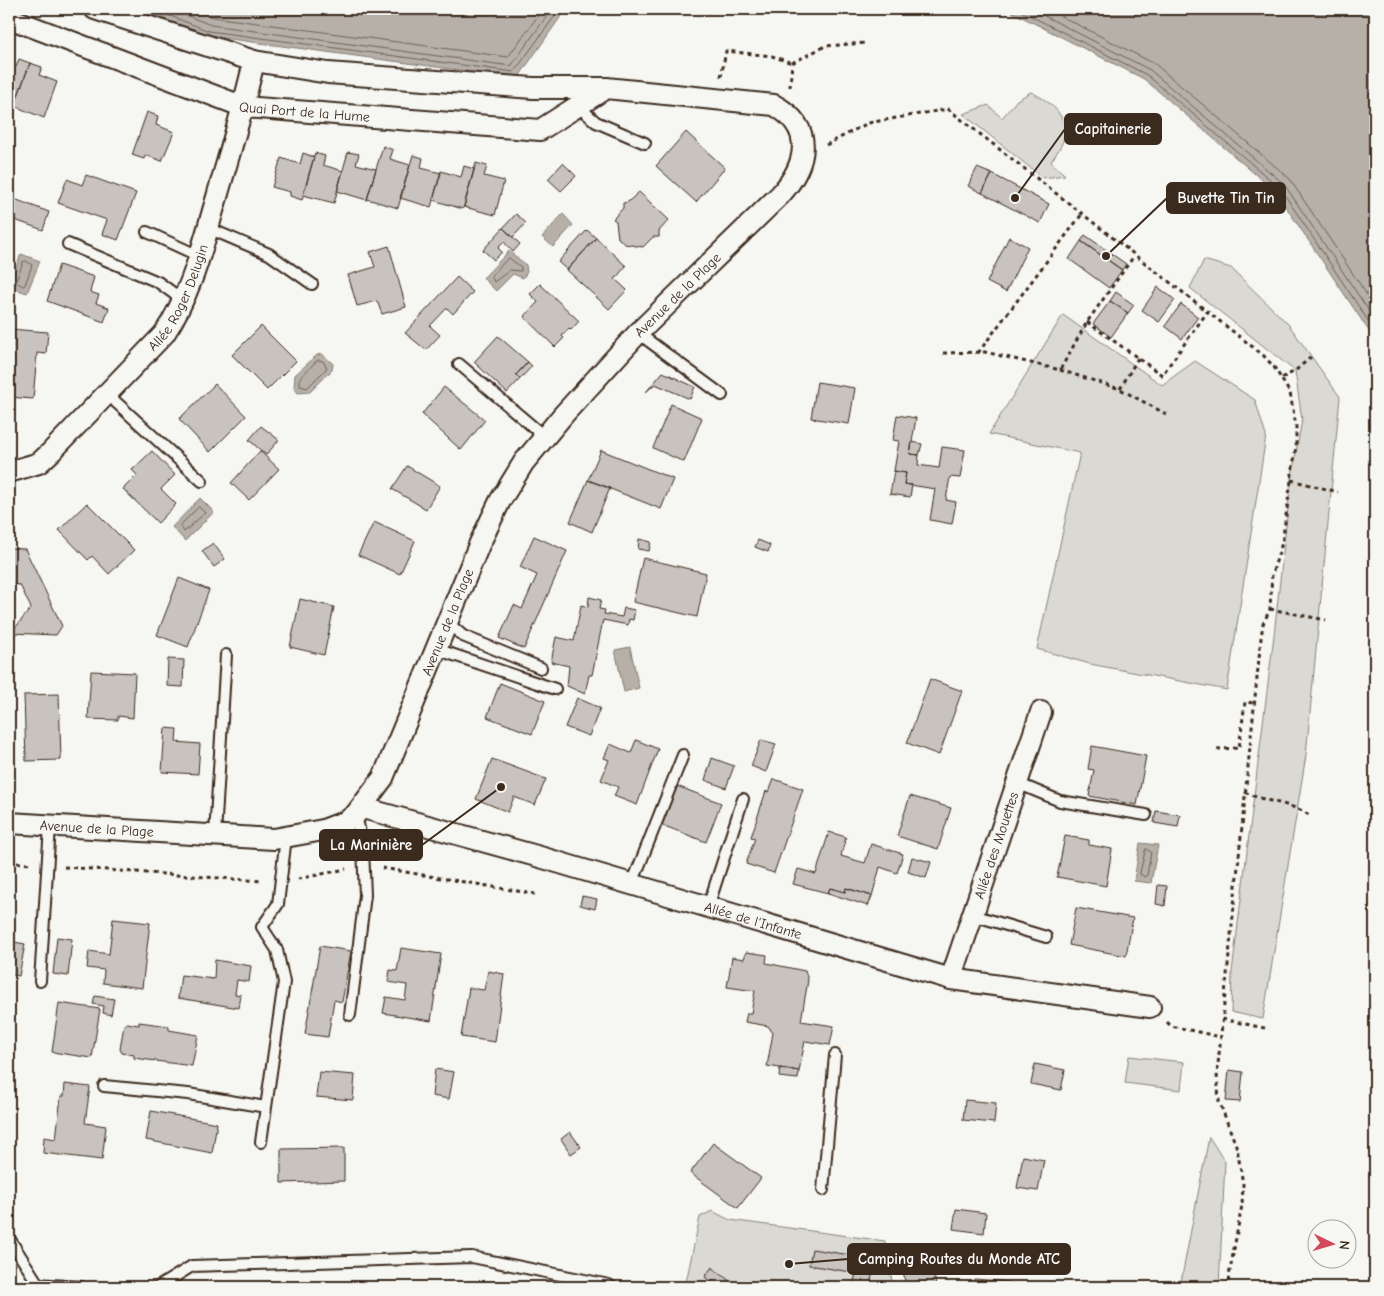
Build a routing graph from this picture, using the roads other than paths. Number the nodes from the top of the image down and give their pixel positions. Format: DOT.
graph roads {
  1 [pos="95,9"];
  2 [pos="9,18"];
  3 [pos="254,61"];
  4 [pos="606,88"];
  5 [pos="578,106"];
  6 [pos="244,107"];
  7 [pos="645,143"];
  8 [pos="208,228"];
  9 [pos="147,232"];
  10 [pos="68,244"];
  11 [pos="199,256"];
  12 [pos="312,284"];
  13 [pos="184,300"];
  14 [pos="638,333"];
  15 [pos="459,364"];
  16 [pos="107,394"];
  17 [pos="722,395"];
  18 [pos="545,437"];
  19 [pos="9,472"];
  20 [pos="202,481"];
  21 [pos="447,622"];
  22 [pos="436,649"];
  23 [pos="226,655"];
  24 [pos="541,668"];
  25 [pos="555,689"];
  26 [pos="1041,712"];
  27 [pos="683,756"];
  28 [pos="1017,783"];
  29 [pos="743,799"];
  30 [pos="359,811"];
  31 [pos="1146,815"];
  32 [pos="9,824"];
  33 [pos="50,826"];
  34 [pos="215,835"];
  35 [pos="286,838"];
  36 [pos="632,884"];
  37 [pos="708,907"];
  38 [pos="973,915"];
  39 [pos="1046,937"];
  40 [pos="951,979"];
  41 [pos="40,981"];
  42 [pos="1150,1007"];
  43 [pos="350,1015"];
  44 [pos="835,1055"];
  45 [pos="104,1086"];
  46 [pos="266,1106"];
  47 [pos="261,1142"];
  48 [pos="822,1190"];
  49 [pos="9,1238"];
  50 [pos="81,1287"];
  51 [pos="158,1287"];
  52 [pos="611,1287"];
  1 -- 3 [label="street"];
  2 -- 6 [label="street, Quai Port de la Hume"];
  3 -- 4 [label="street"];
  3 -- 6 [label="street, Allée Roger Delugin"];
  4 -- 5 [label="street, Quai Port de la Hume"];
  4 -- 14 [label="street, Avenue de la Plage"];
  5 -- 6 [label="street, Quai Port de la Hume"];
  5 -- 7 [label="lane"];
  6 -- 8 [label="street, Allée Roger Delugin"];
  8 -- 11 [label="street, Allée Roger Delugin"];
  8 -- 12 [label="lane"];
  9 -- 11 [label="lane"];
  10 -- 13 [label="lane"];
  11 -- 13 [label="street, Allée Roger Delugin"];
  13 -- 16 [label="street, Allée Roger Delugin"];
  14 -- 17 [label="lane"];
  14 -- 18 [label="street, Avenue de la Plage"];
  15 -- 18 [label="lane"];
  16 -- 19 [label="street, Allée Roger Delugin"];
  16 -- 20 [label="lane"];
  18 -- 21 [label="street, Avenue de la Plage"];
  21 -- 22 [label="street, Avenue de la Plage"];
  21 -- 24 [label="lane"];
  22 -- 25 [label="lane"];
  22 -- 30 [label="street, Avenue de la Plage"];
  23 -- 34 [label="lane"];
  26 -- 28 [label="street, Allée des Mouettes"];
  27 -- 36 [label="lane"];
  28 -- 31 [label="lane"];
  28 -- 38 [label="street, Allée des Mouettes"];
  29 -- 37 [label="lane"];
  30 -- 35 [label="street, Avenue de la Plage"];
  30 -- 36 [label="street, Allée de l'Infante"];
  30 -- 43 [label="lane"];
  32 -- 33 [label="street, Avenue de la Plage"];
  33 -- 34 [label="street, Avenue de la Plage"];
  33 -- 41 [label="lane"];
  34 -- 35 [label="street, Avenue de la Plage"];
  35 -- 46 [label="lane"];
  36 -- 37 [label="street, Allée de l'Infante"];
  37 -- 40 [label="street, Allée de l'Infante"];
  38 -- 39 [label="lane"];
  38 -- 40 [label="street, Allée des Mouettes"];
  40 -- 42 [label="street, Allée de l'Infante"];
  44 -- 48 [label="lane"];
  45 -- 46 [label="lane"];
  46 -- 47 [label="lane"];
  49 -- 50 [label="lane"];
  51 -- 52 [label="lane"];
}
